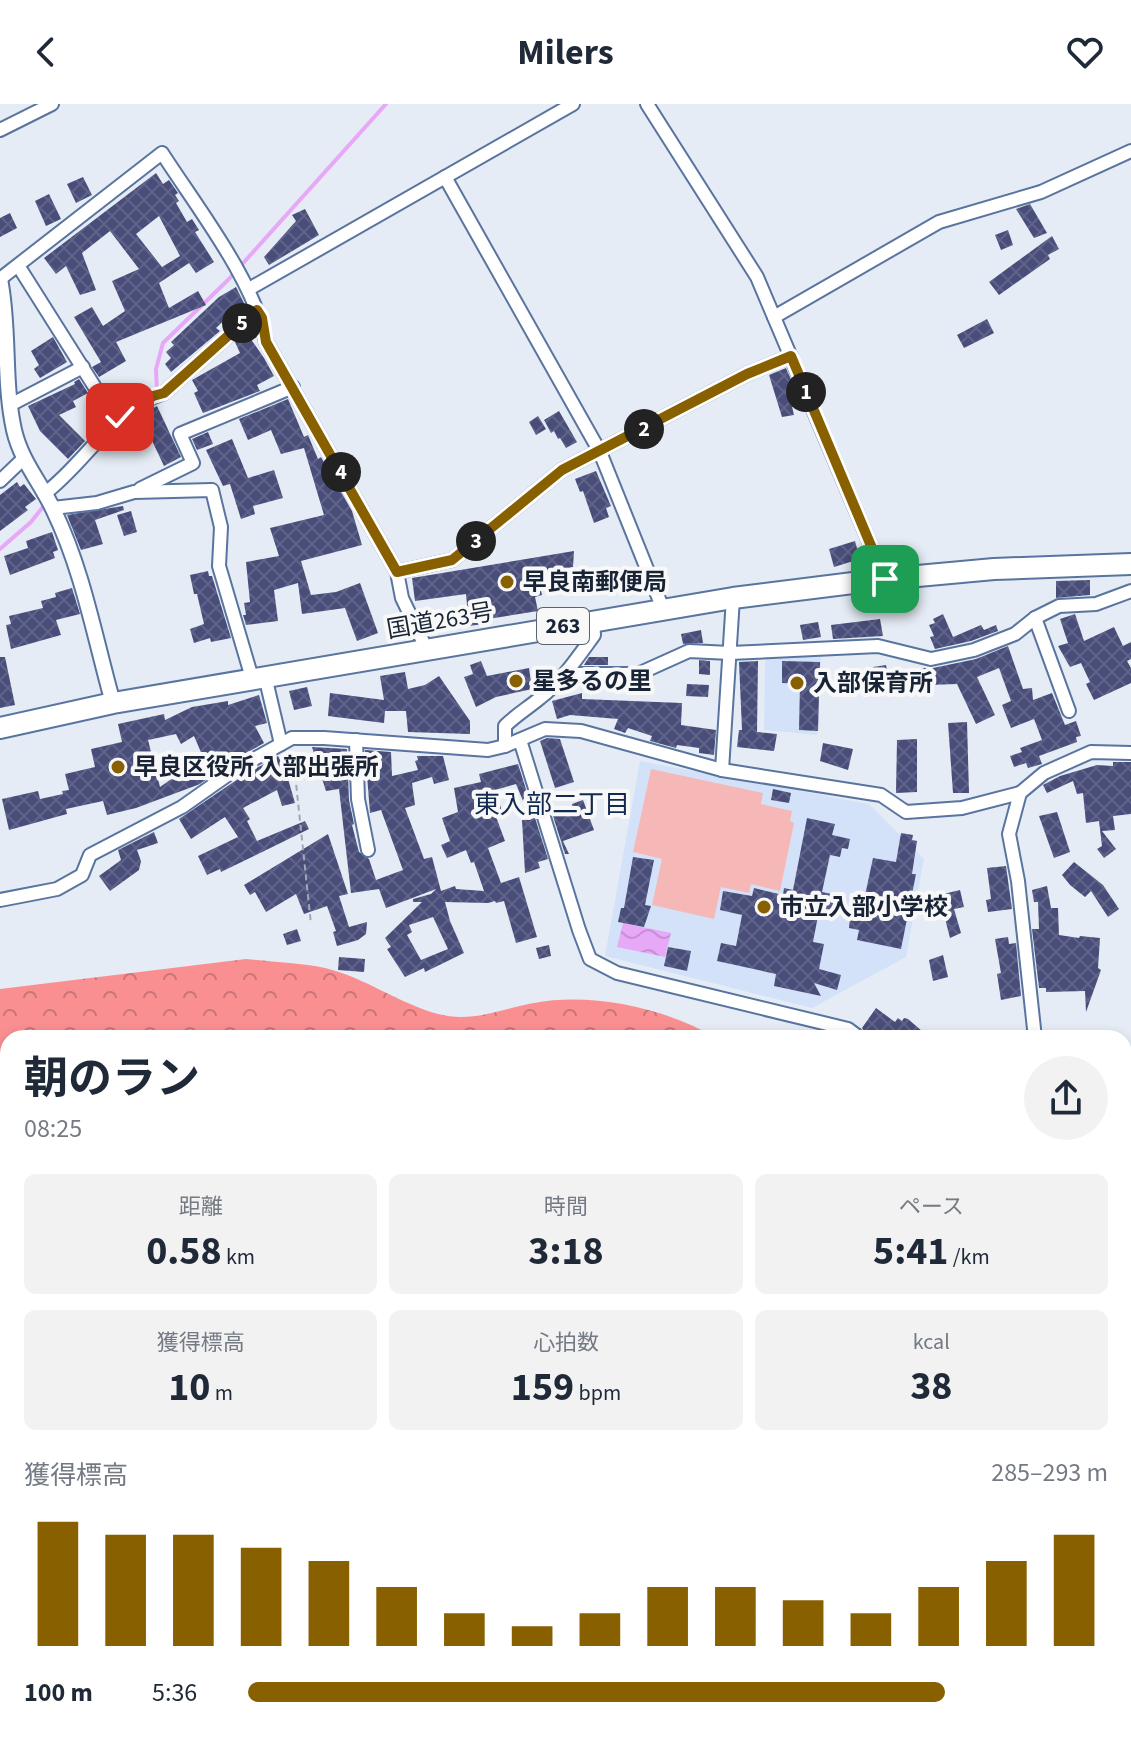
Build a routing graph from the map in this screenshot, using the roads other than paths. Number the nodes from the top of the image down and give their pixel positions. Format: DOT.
graph roads {
  1 [pos="52,104"];
  2 [pos="573,104"];
  3 [pos="647,104"];
  4 [pos="0,130"];
  5 [pos="1131,151"];
  6 [pos="445,177"];
  7 [pos="19,267"];
  8 [pos="0,279"];
  9 [pos="246,286"];
  10 [pos="257,310"];
  11 [pos="774,317"];
  12 [pos="791,356"];
  13 [pos="83,367"];
  14 [pos="293,387"];
  15 [pos="96,389"];
  16 [pos="10,405"];
  17 [pos="600,452"];
  18 [pos="23,459"];
  19 [pos="0,481"];
  20 [pos="134,492"];
  21 [pos="48,501"];
  22 [pos="1131,564"];
  23 [pos="397,572"];
  24 [pos="885,579"];
  25 [pos="1131,591"];
  26 [pos="733,598"];
  27 [pos="663,609"];
  28 [pos="1035,618"];
  29 [pos="593,621"];
  30 [pos="427,650"];
  31 [pos="730,653"];
  32 [pos="565,674"];
  33 [pos="259,677"];
  34 [pos="113,703"];
  35 [pos="1069,711"];
  36 [pos="0,728"];
  37 [pos="356,740"];
  38 [pos="520,740"];
  39 [pos="281,744"];
  40 [pos="505,746"];
  41 [pos="1131,753"];
  42 [pos="722,770"];
  43 [pos="1020,793"];
  44 [pos="368,850"];
  45 [pos="0,900"];
  46 [pos="849,1030"];
  47 [pos="1034,1030"];
  1 -- 4 [label="street"];
  2 -- 6 [label="street"];
  3 -- 11 [label="street"];
  5 -- 11 [label="street"];
  6 -- 9 [label="street"];
  6 -- 17 [label="street"];
  7 -- 8 [label="street"];
  7 -- 9 [label="street"];
  7 -- 13 [label="street"];
  8 -- 16 [label="street"];
  9 -- 10 [label="street"];
  10 -- 14 [label="street"];
  10 -- 21 [label="street"];
  11 -- 12 [label="street"];
  12 -- 17 [label="street"];
  12 -- 24 [label="street"];
  13 -- 15 [label="street"];
  13 -- 16 [label="street"];
  14 -- 20 [label="street"];
  14 -- 23 [label="street"];
  16 -- 18 [label="street"];
  17 -- 23 [label="street"];
  17 -- 27 [label="street"];
  18 -- 19 [label="street"];
  18 -- 21 [label="street"];
  20 -- 21 [label="street"];
  20 -- 33 [label="street"];
  21 -- 34 [label="street"];
  22 -- 24 [label="highway, 国道263号 / 263"];
  23 -- 30 [label="street"];
  24 -- 26 [label="highway, 国道263号 / 263"];
  25 -- 28 [label="street"];
  26 -- 27 [label="highway, 国道263号 / 263"];
  26 -- 31 [label="street"];
  27 -- 29 [label="highway, 国道263号 / 263"];
  28 -- 31 [label="street"];
  28 -- 35 [label="street"];
  29 -- 30 [label="highway, 国道263号 / 263"];
  29 -- 32 [label="street"];
  30 -- 33 [label="highway, 国道263号 / 263"];
  31 -- 32 [label="street"];
  31 -- 42 [label="street"];
  32 -- 40 [label="street"];
  33 -- 34 [label="highway, 国道263号 / 263"];
  33 -- 39 [label="street"];
  34 -- 36 [label="highway, 国道263号 / 263"];
  37 -- 39 [label="street"];
  37 -- 40 [label="street"];
  37 -- 44 [label="street"];
  38 -- 40 [label="street"];
  38 -- 42 [label="street"];
  38 -- 46 [label="street"];
  39 -- 45 [label="street"];
  41 -- 43 [label="street"];
  42 -- 43 [label="street"];
  43 -- 47 [label="street"];
}
